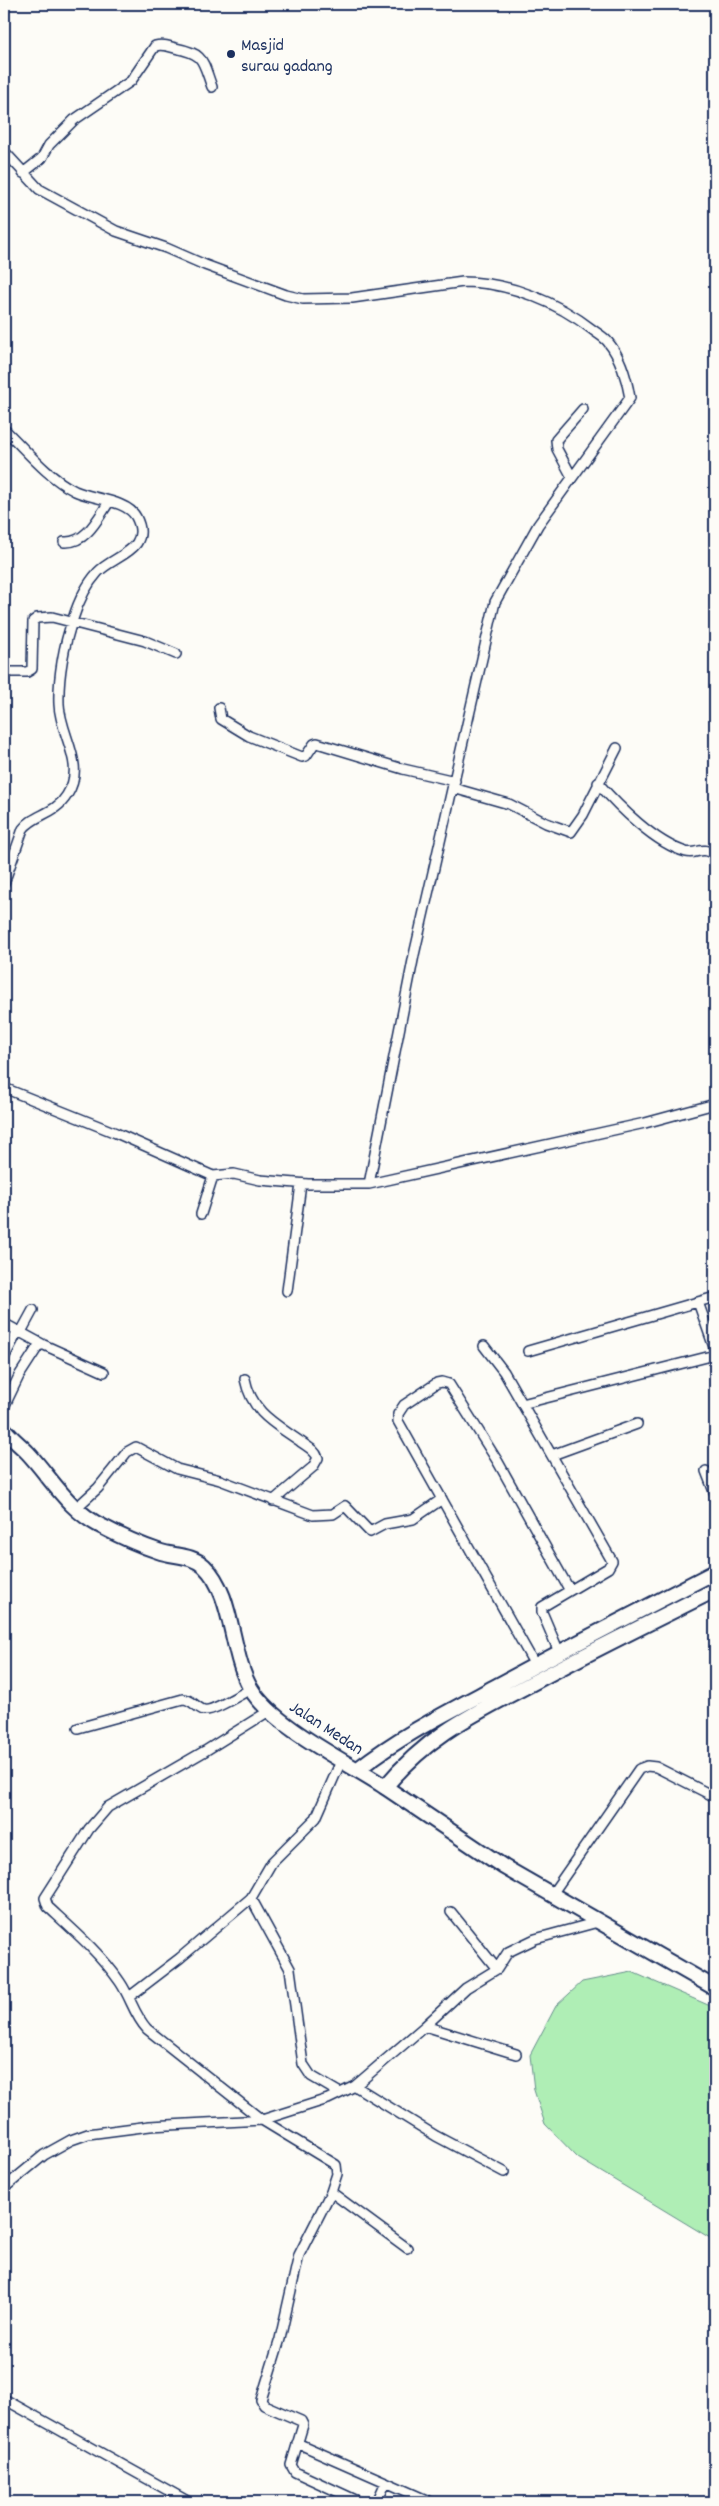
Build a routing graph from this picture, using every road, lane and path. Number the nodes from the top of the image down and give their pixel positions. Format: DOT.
graph roads {
  1 [pos="212,87"];
  2 [pos="4,151"];
  3 [pos="8,161"];
  4 [pos="23,173"];
  5 [pos="583,409"];
  6 [pos="4,429"];
  7 [pos="572,477"];
  8 [pos="109,502"];
  9 [pos="64,542"];
  10 [pos="72,623"];
  11 [pos="176,654"];
  12 [pos="4,672"];
  13 [pos="220,708"];
  14 [pos="617,748"];
  15 [pos="598,783"];
  16 [pos="454,785"];
  17 [pos="715,855"];
  18 [pos="4,883"];
  19 [pos="4,1088"];
  20 [pos="715,1104"];
  21 [pos="213,1176"];
  22 [pos="301,1184"];
  23 [pos="369,1184"];
  24 [pos="201,1214"];
  25 [pos="287,1291"];
  26 [pos="715,1297"];
  27 [pos="698,1302"];
  28 [pos="33,1310"];
  29 [pos="5,1324"];
  30 [pos="20,1332"];
  31 [pos="42,1344"];
  32 [pos="484,1346"];
  33 [pos="715,1350"];
  34 [pos="528,1351"];
  35 [pos="715,1355"];
  36 [pos="4,1358"];
  37 [pos="104,1372"];
  38 [pos="244,1379"];
  39 [pos="522,1404"];
  40 [pos="4,1407"];
  41 [pos="637,1424"];
  42 [pos="4,1429"];
  43 [pos="552,1455"];
  44 [pos="706,1471"];
  45 [pos="715,1494"];
  46 [pos="442,1499"];
  47 [pos="273,1501"];
  48 [pos="75,1509"];
  49 [pos="715,1572"];
  50 [pos="569,1589"];
  51 [pos="715,1590"];
  52 [pos="559,1652"];
  53 [pos="535,1665"];
  54 [pos="251,1689"];
  55 [pos="269,1711"];
  56 [pos="78,1728"];
  57 [pos="342,1759"];
  58 [pos="358,1769"];
  59 [pos="385,1787"];
  60 [pos="715,1797"];
  61 [pos="552,1894"];
  62 [pos="251,1898"];
  63 [pos="452,1912"];
  64 [pos="598,1922"];
  65 [pos="497,1970"];
  66 [pos="715,1988"];
  67 [pos="129,1997"];
  68 [pos="425,2026"];
  69 [pos="516,2054"];
  70 [pos="355,2086"];
  71 [pos="340,2093"];
  72 [pos="262,2120"];
  73 [pos="504,2172"];
  74 [pos="4,2188"];
  75 [pos="331,2192"];
  76 [pos="407,2248"];
  77 [pos="4,2399"];
  78 [pos="297,2443"];
  79 [pos="386,2482"];
  80 [pos="189,2502"];
  81 [pos="360,2502"];
  82 [pos="377,2502"];
  83 [pos="431,2502"];
  1 -- 4 [label="street"];
  2 -- 3 [label="street"];
  3 -- 4 [label="street"];
  4 -- 7 [label="street"];
  5 -- 7 [label="street"];
  6 -- 8 [label="street"];
  7 -- 16 [label="street"];
  8 -- 9 [label="street"];
  8 -- 10 [label="street"];
  10 -- 11 [label="street"];
  10 -- 12 [label="street"];
  10 -- 18 [label="street"];
  13 -- 16 [label="street"];
  14 -- 15 [label="street"];
  15 -- 16 [label="street"];
  15 -- 17 [label="street"];
  16 -- 23 [label="street"];
  19 -- 21 [label="street"];
  20 -- 23 [label="street"];
  21 -- 22 [label="street"];
  21 -- 24 [label="street"];
  22 -- 23 [label="street"];
  22 -- 25 [label="street"];
  26 -- 27 [label="street"];
  27 -- 33 [label="street"];
  27 -- 34 [label="street"];
  28 -- 30 [label="street"];
  29 -- 30 [label="street"];
  30 -- 31 [label="street"];
  30 -- 36 [label="street"];
  31 -- 37 [label="street"];
  31 -- 40 [label="street"];
  32 -- 39 [label="street"];
  35 -- 39 [label="street"];
  38 -- 47 [label="street"];
  39 -- 43 [label="street"];
  41 -- 43 [label="street"];
  42 -- 48 [label="main road, Jalan Medan"];
  43 -- 50 [label="street"];
  44 -- 45 [label="street"];
  46 -- 47 [label="street"];
  46 -- 50 [label="street"];
  46 -- 53 [label="street"];
  47 -- 48 [label="street"];
  48 -- 54 [label="main road, Jalan Medan"];
  49 -- 52 [label="main road"];
  50 -- 52 [label="street"];
  51 -- 59 [label="main road"];
  52 -- 53 [label="main road"];
  53 -- 58 [label="main road"];
  54 -- 55 [label="main road, Jalan Medan"];
  54 -- 56 [label="street"];
  55 -- 57 [label="main road, Jalan Medan"];
  55 -- 67 [label="street"];
  57 -- 58 [label="main road, Jalan Medan"];
  57 -- 62 [label="street"];
  58 -- 59 [label="main road, Jalan Medan"];
  59 -- 61 [label="main road, Jalan Medan"];
  60 -- 61 [label="street"];
  61 -- 64 [label="main road, Jalan Medan"];
  62 -- 67 [label="street"];
  62 -- 71 [label="street"];
  63 -- 65 [label="street"];
  64 -- 65 [label="street"];
  64 -- 66 [label="main road, Jalan Medan"];
  65 -- 68 [label="street"];
  67 -- 72 [label="street"];
  68 -- 69 [label="street"];
  68 -- 70 [label="street"];
  70 -- 71 [label="street"];
  70 -- 73 [label="street"];
  71 -- 72 [label="street"];
  72 -- 74 [label="street"];
  72 -- 75 [label="street"];
  75 -- 76 [label="street"];
  75 -- 78 [label="street"];
  77 -- 80 [label="street"];
  78 -- 79 [label="street"];
  78 -- 81 [label="street"];
  79 -- 82 [label="street"];
  79 -- 83 [label="street"];
}
